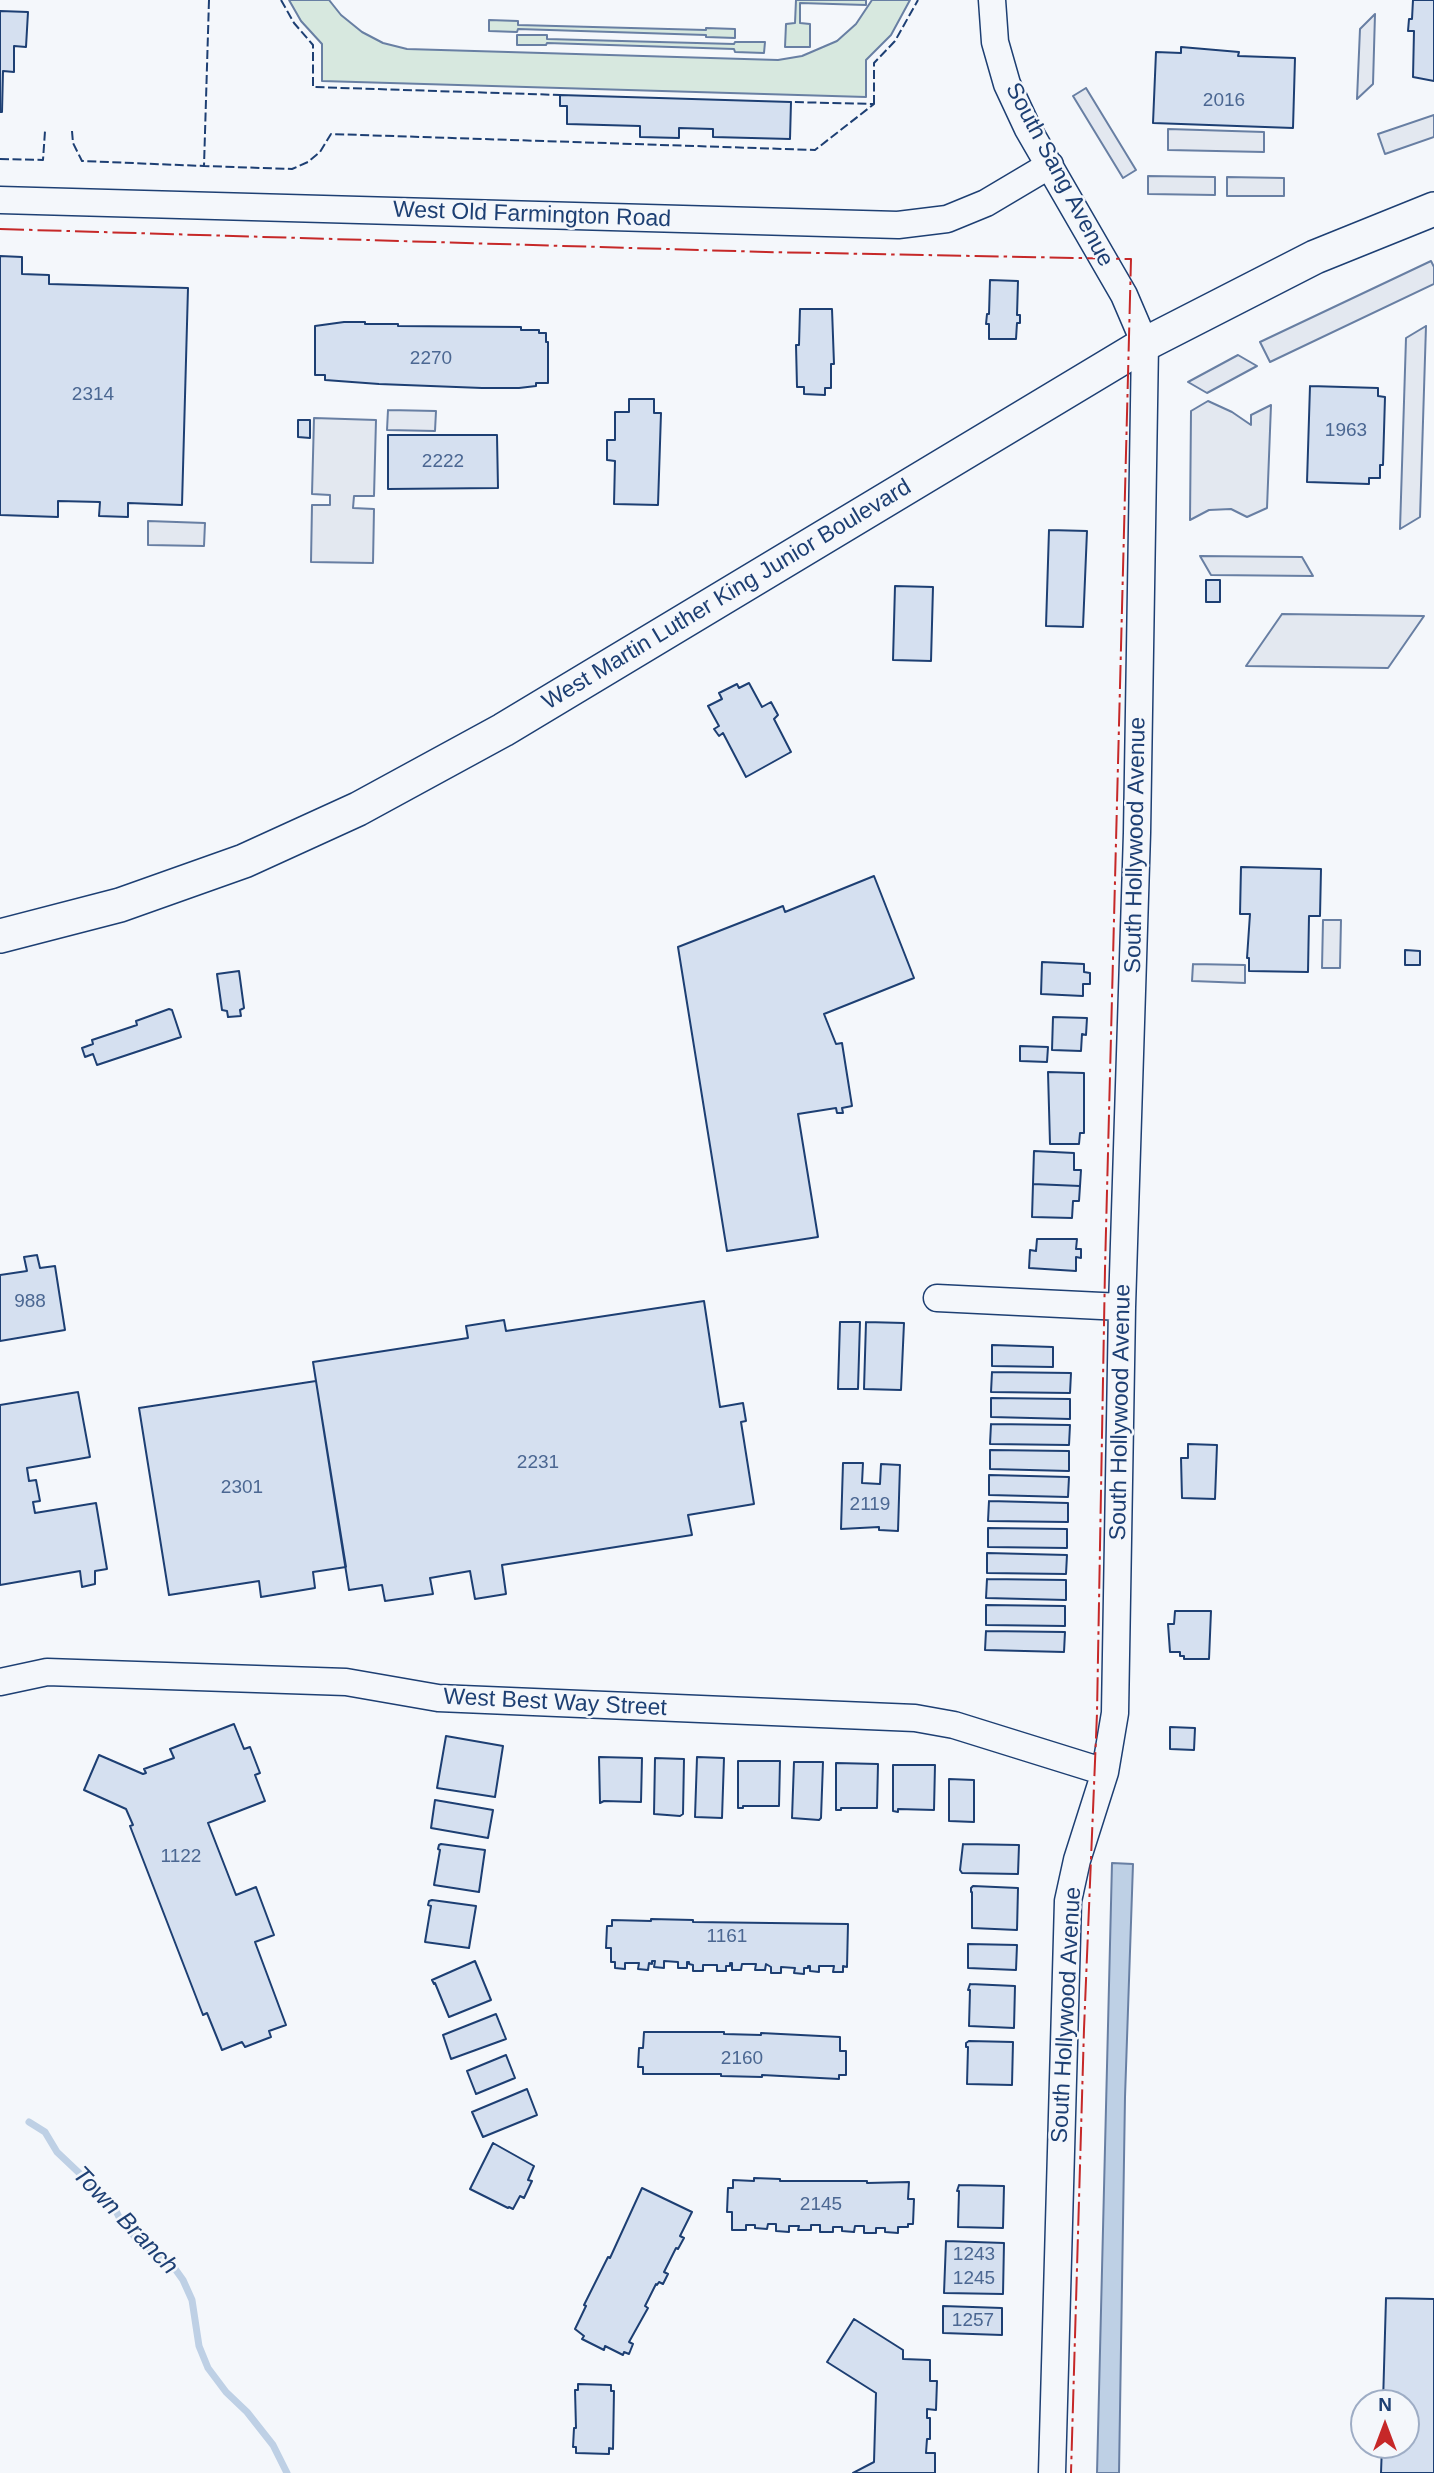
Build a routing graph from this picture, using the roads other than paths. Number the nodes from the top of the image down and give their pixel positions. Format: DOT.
graph roads {
  1 [pos="992,0"];
  2 [pos="1050,165"];
  3 [pos="0,200"];
  4 [pos="1434,209"];
  5 [pos="1145,344"];
  6 [pos="0,936"];
  7 [pos="937,1298"];
  8 [pos="1122,1307"];
  9 [pos="0,1682"];
  10 [pos="1105,1772"];
  11 [pos="1052,2473"];
  1 -- 2 [label="street, South Sang Avenue"];
  2 -- 3 [label="street, West Old Farmington Road"];
  2 -- 5 [label="street, South Sang Avenue"];
  4 -- 5 [label="main road, West Martin Luther King Junior Boulevard"];
  5 -- 6 [label="main road, West Martin Luther King Junior Boulevard"];
  5 -- 8 [label="street, South Hollywood Avenue"];
  7 -- 8 [label="street"];
  8 -- 10 [label="street, South Hollywood Avenue"];
  9 -- 10 [label="street, West Best Way Street"];
  10 -- 11 [label="street, South Hollywood Avenue"];
}
